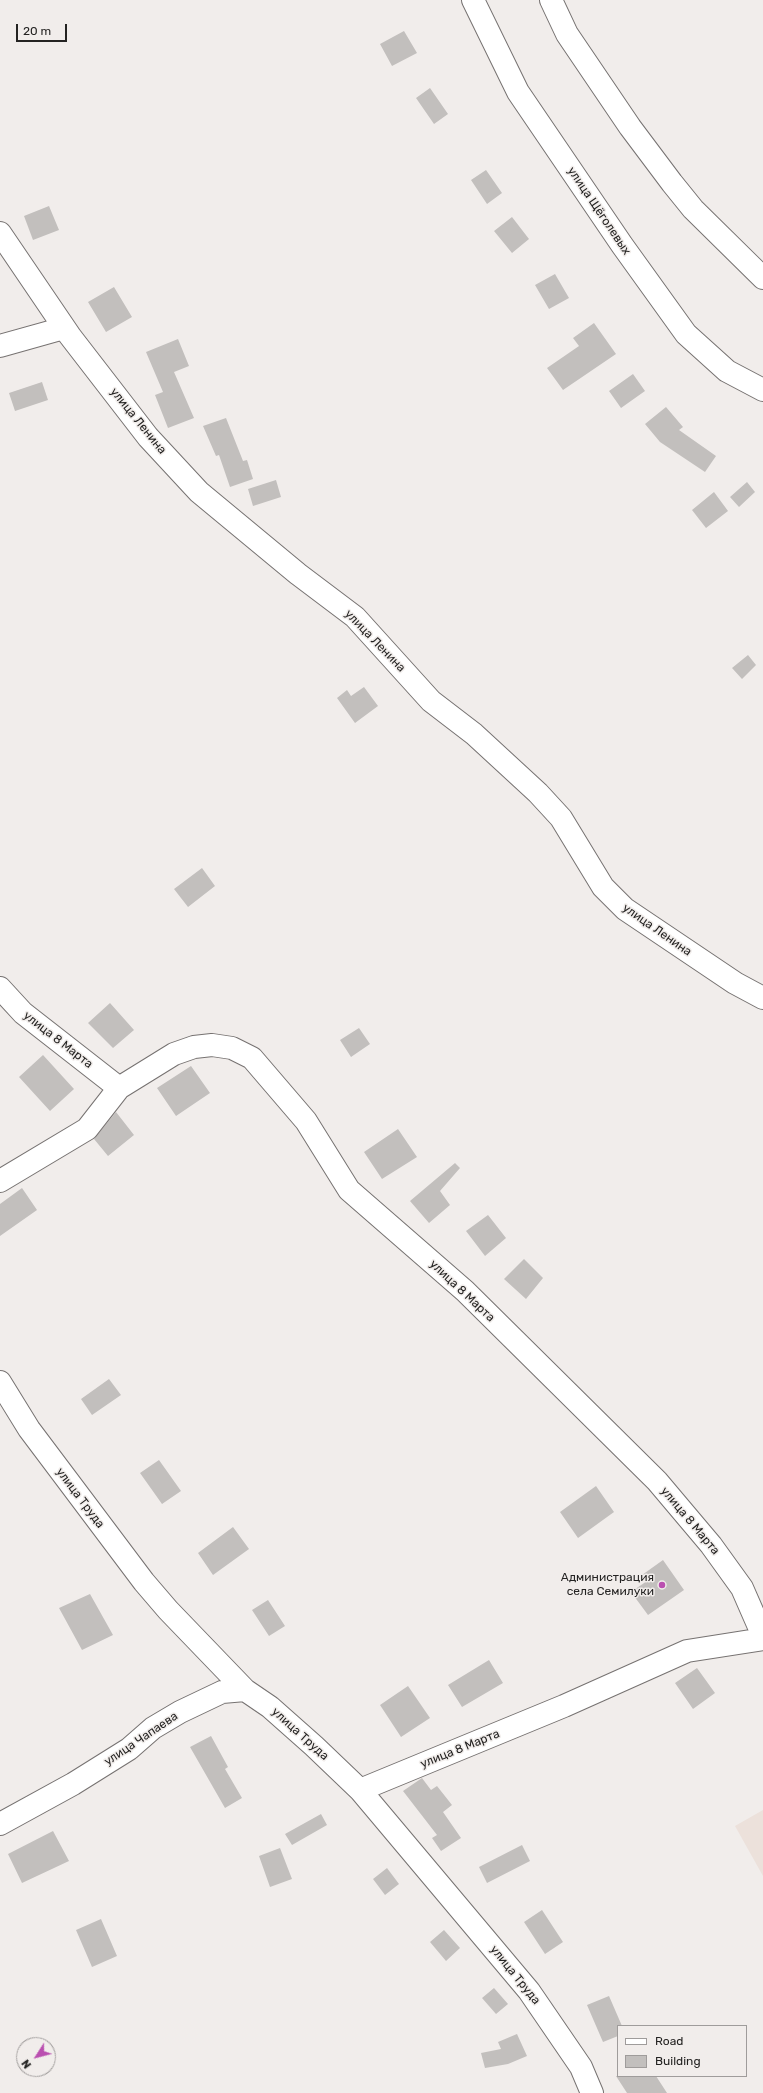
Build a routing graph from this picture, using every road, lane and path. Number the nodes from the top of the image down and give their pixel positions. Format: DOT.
graph roads {
  1 [pos="473,0"];
  2 [pos="551,0"];
  3 [pos="0,233"];
  4 [pos="763,278"];
  5 [pos="64,328"];
  6 [pos="0,346"];
  7 [pos="763,390"];
  8 [pos="0,988"];
  9 [pos="763,998"];
  10 [pos="119,1088"];
  11 [pos="0,1181"];
  12 [pos="0,1382"];
  13 [pos="763,1636"];
  14 [pos="763,1639"];
  15 [pos="245,1690"];
  16 [pos="360,1790"];
  17 [pos="0,1824"];
  18 [pos="592,2093"];
  1 -- 7 [label="street, улица Щёголевых"];
  2 -- 4 [label="street"];
  3 -- 5 [label="street, улица Ленина"];
  5 -- 6 [label="street"];
  5 -- 9 [label="street, улица Ленина"];
  8 -- 10 [label="street, улица 8 Марта"];
  10 -- 11 [label="street, улица 8 Марта"];
  10 -- 13 [label="street, улица 8 Марта"];
  12 -- 15 [label="street, улица Труда"];
  14 -- 16 [label="street, улица 8 Марта"];
  15 -- 16 [label="street, улица Труда"];
  15 -- 17 [label="street, улица Чапаева"];
  16 -- 18 [label="street, улица Труда"];
}
